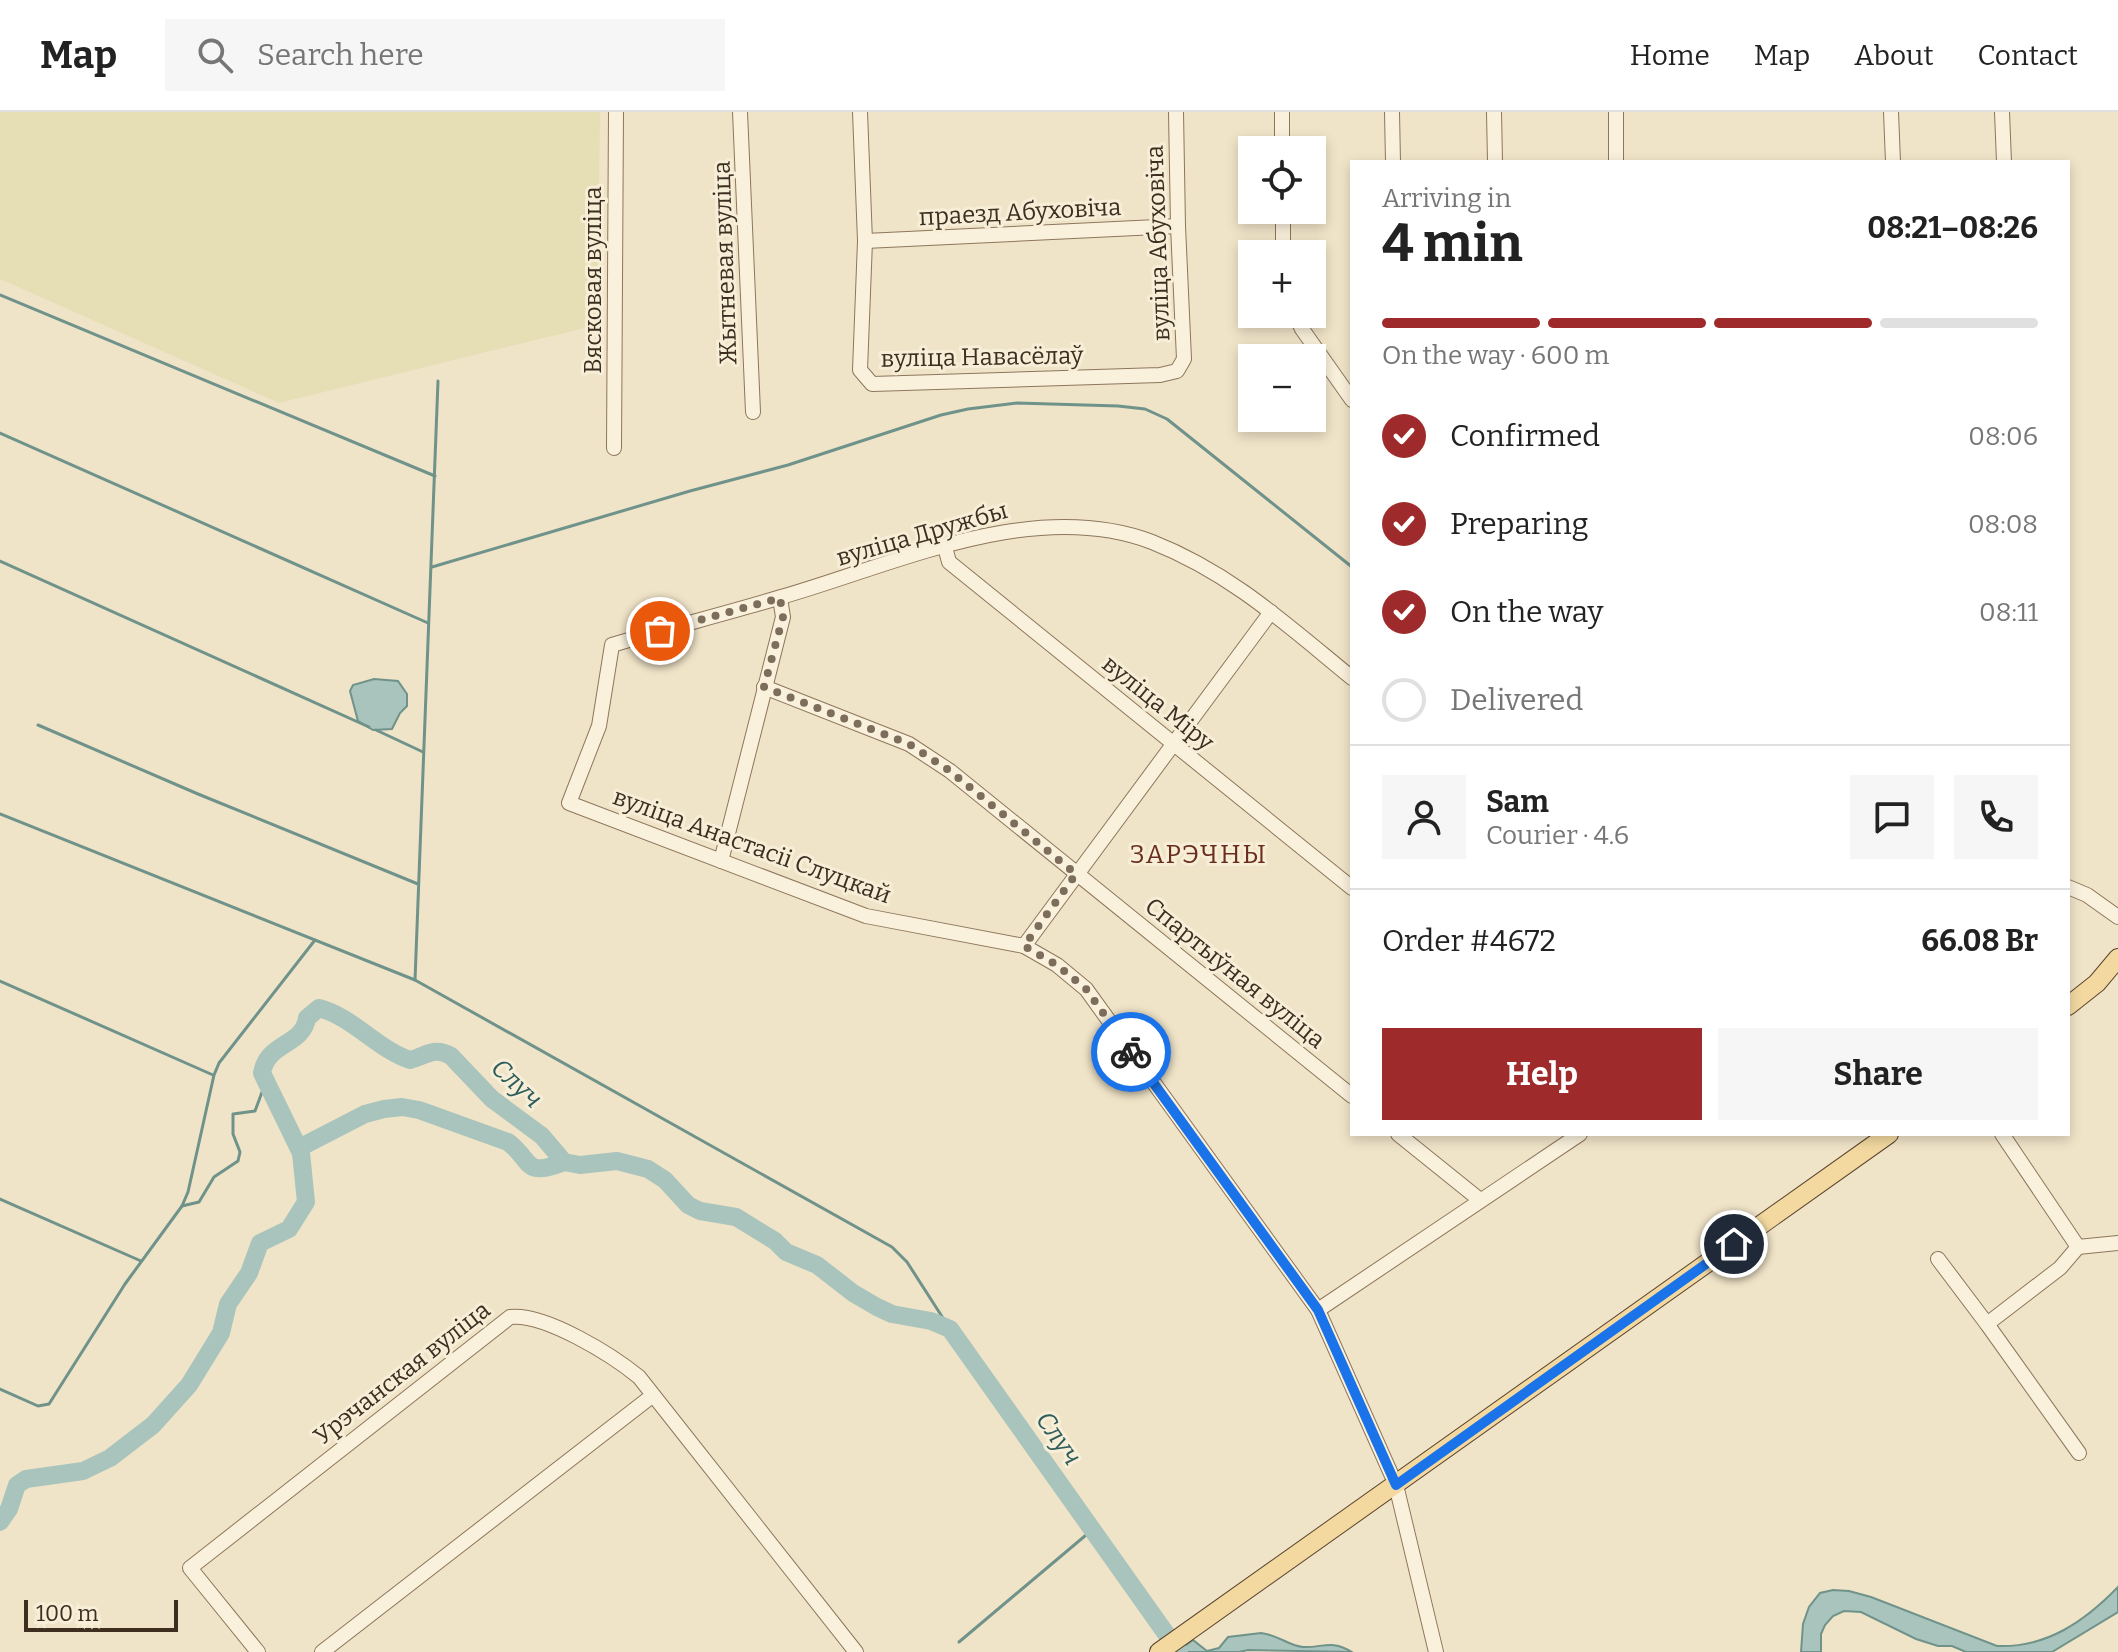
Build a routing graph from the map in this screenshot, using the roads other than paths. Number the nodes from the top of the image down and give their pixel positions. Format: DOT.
graph roads {
  1 [pos="616,112"];
  2 [pos="740,112"];
  3 [pos="860,112"];
  4 [pos="1176,112"];
  5 [pos="1282,112"];
  6 [pos="1392,112"];
  7 [pos="1494,112"];
  8 [pos="1616,112"];
  9 [pos="1891,112"];
  10 [pos="2002,112"];
  11 [pos="1282,136"];
  12 [pos="1393,160"];
  13 [pos="1495,160"];
  14 [pos="1616,160"];
  15 [pos="1893,160"];
  16 [pos="2004,160"];
  17 [pos="1178,226"];
  18 [pos="865,241"];
  19 [pos="1302,328"];
  20 [pos="1177,371"];
  21 [pos="1350,397"];
  22 [pos="753,412"];
  23 [pos="614,448"];
  24 [pos="945,547"];
  25 [pos="780,598"];
  26 [pos="1271,612"];
  27 [pos="1350,676"];
  28 [pos="764,687"];
  29 [pos="1174,744"];
  30 [pos="569,803"];
  31 [pos="721,861"];
  32 [pos="1076,874"];
  33 [pos="1350,886"];
  34 [pos="2070,888"];
  35 [pos="2118,917"];
  36 [pos="1024,946"];
  37 [pos="2118,958"];
  38 [pos="2070,1004"];
  39 [pos="1350,1094"];
  40 [pos="1400,1136"];
  41 [pos="1577,1136"];
  42 [pos="1886,1136"];
  43 [pos="2003,1136"];
  44 [pos="1480,1200"];
  45 [pos="2118,1243"];
  46 [pos="2078,1247"];
  47 [pos="1938,1259"];
  48 [pos="1318,1310"];
  49 [pos="1987,1324"];
  50 [pos="652,1396"];
  51 [pos="2079,1453"];
  52 [pos="1396,1485"];
  53 [pos="258,1652"];
  54 [pos="322,1652"];
  55 [pos="856,1652"];
  56 [pos="1159,1652"];
  57 [pos="1436,1652"];
  1 -- 23 [label="street, Вясковая вуліца"];
  2 -- 22 [label="street, Жытневая вуліца"];
  3 -- 18 [label="street, вуліца Навасёлаў"];
  4 -- 17 [label="street, вуліца Абуховіча"];
  5 -- 11 [label="street"];
  6 -- 12 [label="street"];
  7 -- 13 [label="street"];
  8 -- 14 [label="street"];
  9 -- 15 [label="street"];
  10 -- 16 [label="street"];
  17 -- 18 [label="street, праезд Абуховіча"];
  17 -- 20 [label="street, вуліца Абуховіча"];
  18 -- 20 [label="street, вуліца Навасёлаў"];
  19 -- 21 [label="street"];
  24 -- 25 [label="street, вуліца Дружбы"];
  24 -- 26 [label="street, вуліца Дружбы"];
  24 -- 29 [label="street, вуліца Міру"];
  25 -- 28 [label="street"];
  25 -- 30 [label="street, вуліца Дружбы"];
  26 -- 27 [label="street, вуліца Дружбы"];
  26 -- 29 [label="street"];
  28 -- 31 [label="street"];
  28 -- 32 [label="street, Спартыўная вуліца"];
  29 -- 32 [label="street"];
  29 -- 33 [label="street, вуліца Міру"];
  30 -- 31 [label="street, вуліца Анастасіі Слуцкай"];
  31 -- 36 [label="street, вуліца Анастасіі Слуцкай"];
  32 -- 36 [label="street"];
  32 -- 39 [label="street, Спартыўная вуліца"];
  34 -- 35 [label="street"];
  36 -- 48 [label="street, вуліца Анастасіі Слуцкай"];
  37 -- 38 [label="main road"];
  40 -- 44 [label="street"];
  41 -- 44 [label="street"];
  42 -- 52 [label="main road"];
  43 -- 46 [label="street"];
  44 -- 48 [label="street"];
  45 -- 46 [label="street"];
  46 -- 49 [label="street"];
  47 -- 49 [label="street"];
  48 -- 52 [label="street, вуліца Анастасіі Слуцкай"];
  49 -- 51 [label="street"];
  50 -- 53 [label="street, Урэчанская вуліца"];
  50 -- 54 [label="street"];
  50 -- 55 [label="street, Урэчанская вуліца"];
  52 -- 56 [label="main road"];
  52 -- 57 [label="street, вуліца Анастасіі Слуцкай"];
}
